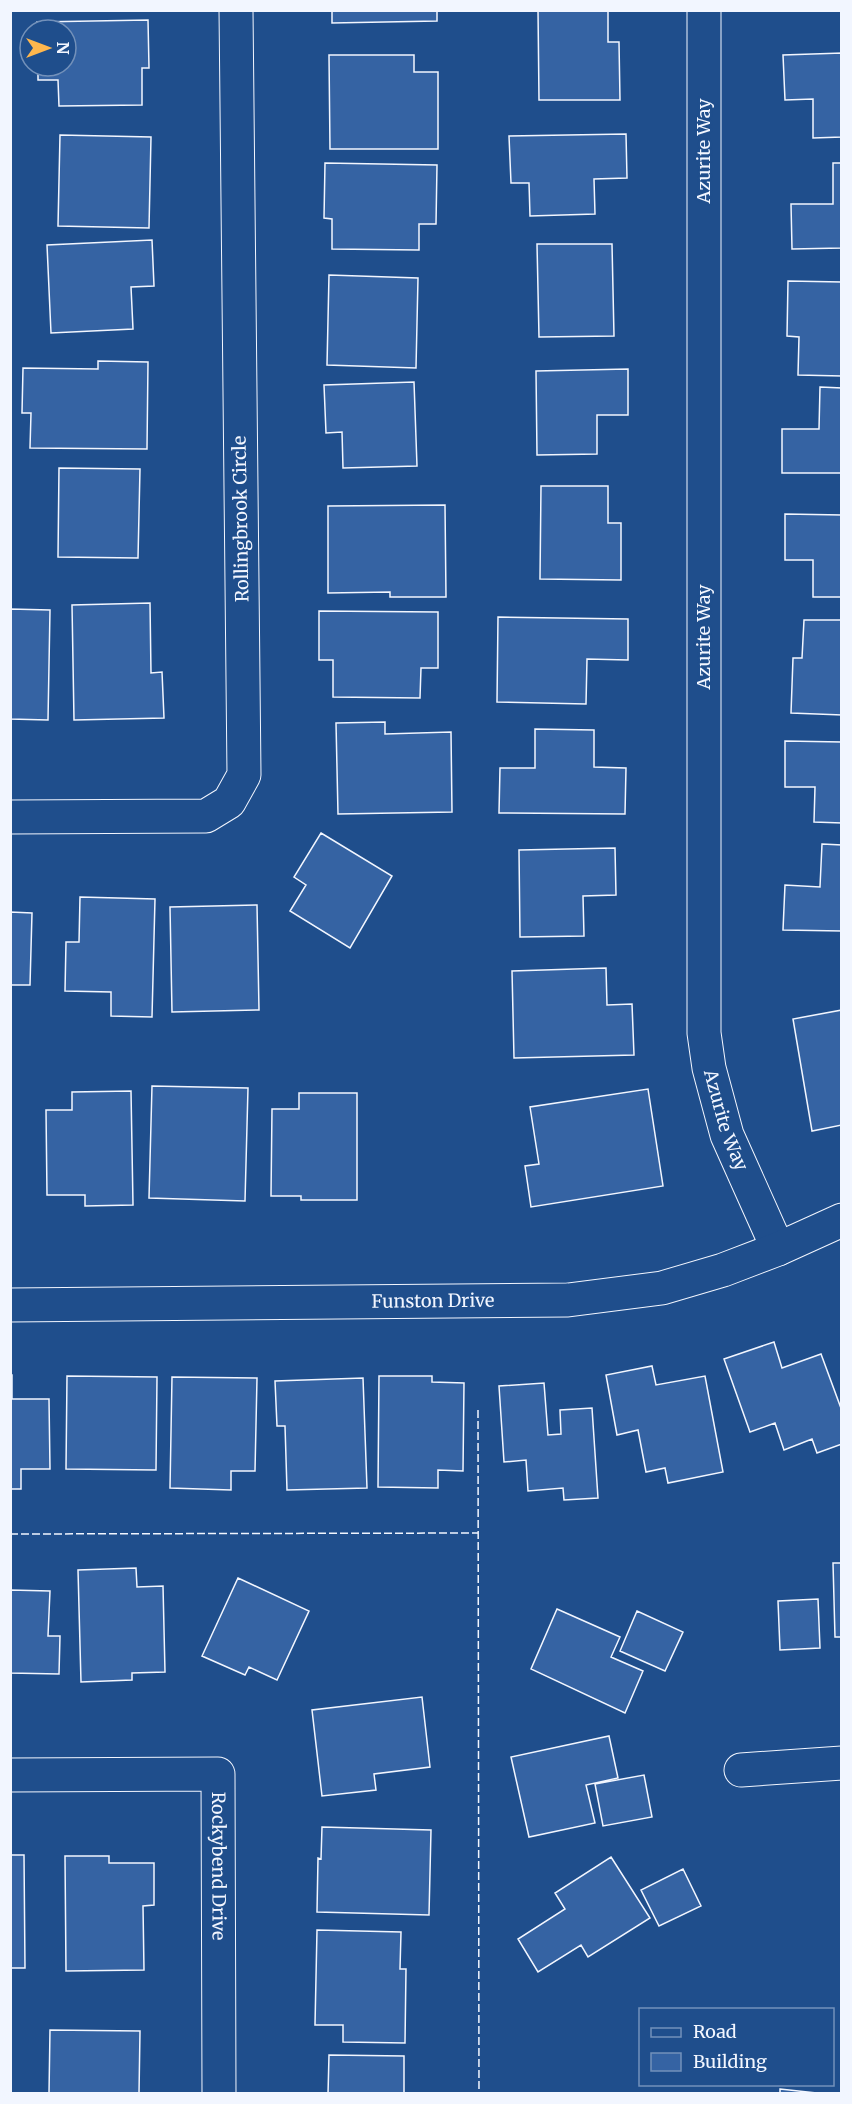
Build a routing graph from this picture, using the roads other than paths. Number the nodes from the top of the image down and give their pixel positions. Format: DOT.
graph roads {
  1 [pos="236,10"];
  2 [pos="704,10"];
  3 [pos="10,818"];
  4 [pos="842,1220"];
  5 [pos="778,1249"];
  6 [pos="10,1305"];
  7 [pos="842,1763"];
  8 [pos="741,1770"];
  9 [pos="10,1775"];
  10 [pos="219,2094"];
  1 -- 3 [label="street, Rollingbrook Circle"];
  2 -- 5 [label="street, Azurite Way"];
  4 -- 5 [label="street, Funston Drive"];
  5 -- 6 [label="street, Funston Drive"];
  7 -- 8 [label="street"];
  9 -- 10 [label="street, Rockybend Drive"];
}
